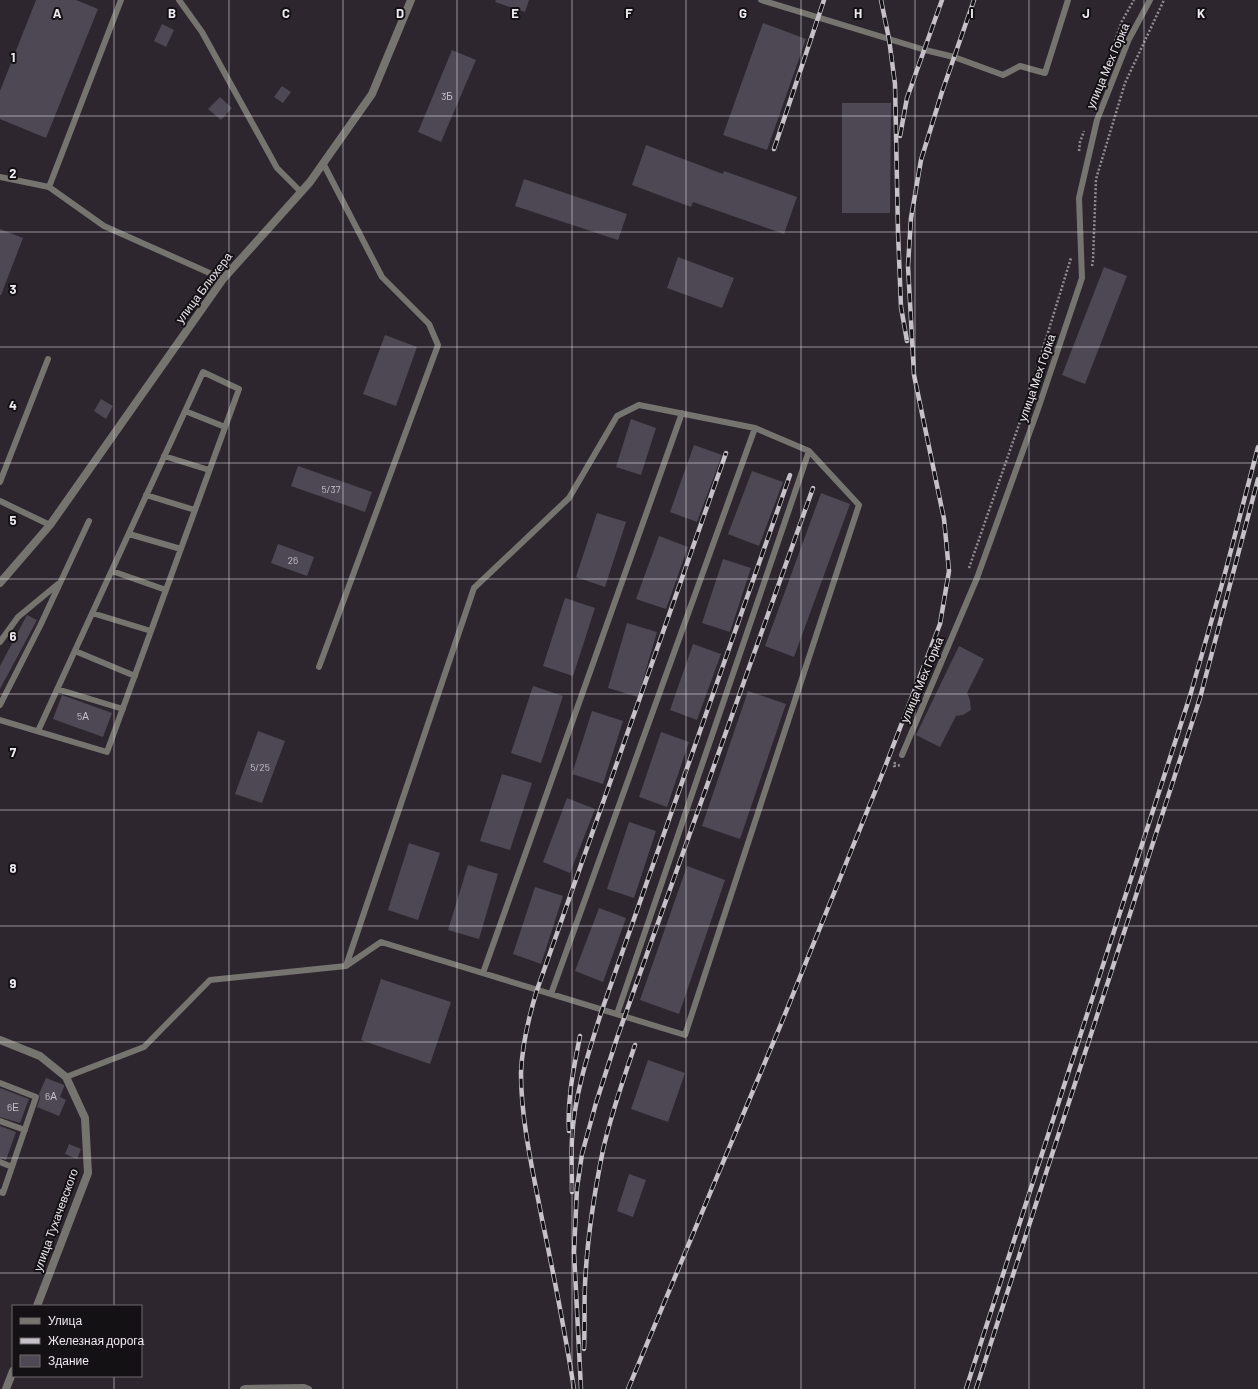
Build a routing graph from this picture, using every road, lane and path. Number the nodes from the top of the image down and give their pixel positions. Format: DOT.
graph roads {
  1 [pos="121,0"];
  2 [pos="179,0"];
  3 [pos="411,0"];
  4 [pos="761,0"];
  5 [pos="1068,0"];
  6 [pos="1134,0"];
  7 [pos="1150,0"];
  8 [pos="1164,0"];
  9 [pos="1101,82"];
  10 [pos="1085,127"];
  11 [pos="1078,158"];
  12 [pos="323,163"];
  13 [pos="0,177"];
  14 [pos="49,187"];
  15 [pos="301,192"];
  16 [pos="1071,252"];
  17 [pos="1091,268"];
  18 [pos="222,280"];
  19 [pos="48,359"];
  20 [pos="185,411"];
  21 [pos="682,413"];
  22 [pos="225,427"];
  23 [pos="755,428"];
  24 [pos="809,451"];
  25 [pos="164,456"];
  26 [pos="209,470"];
  27 [pos="0,482"];
  28 [pos="146,495"];
  29 [pos="0,501"];
  30 [pos="195,510"];
  31 [pos="90,522"];
  32 [pos="50,525"];
  33 [pos="129,534"];
  34 [pos="181,549"];
  35 [pos="112,571"];
  36 [pos="967,573"];
  37 [pos="0,583"];
  38 [pos="59,583"];
  39 [pos="166,590"];
  40 [pos="92,613"];
  41 [pos="151,631"];
  42 [pos="0,642"];
  43 [pos="75,651"];
  44 [pos="319,667"];
  45 [pos="135,676"];
  46 [pos="57,689"];
  47 [pos="0,705"];
  48 [pos="123,709"];
  49 [pos="0,720"];
  50 [pos="38,731"];
  51 [pos="902,755"];
  52 [pos="896,759"];
  53 [pos="906,764"];
  54 [pos="346,966"];
  55 [pos="483,973"];
  56 [pos="551,994"];
  57 [pos="617,1014"];
  58 [pos="0,1040"];
  59 [pos="66,1077"];
  60 [pos="0,1083"];
  61 [pos="0,1121"];
  62 [pos="25,1130"];
  63 [pos="0,1162"];
  64 [pos="12,1167"];
  65 [pos="0,1192"];
  66 [pos="38,1305"];
  67 [pos="12,1374"];
  68 [pos="6,1389"];
  69 [pos="243,1389"];
  70 [pos="309,1389"];
  1 -- 14 [label="lane"];
  2 -- 15 [label="lane"];
  3 -- 12 [label="street, улица Блюхера"];
  4 -- 5 [label="lane"];
  6 -- 9 [label="path"];
  7 -- 51 [label="lane, улица Мех Горка"];
  8 -- 17 [label="path"];
  10 -- 11 [label="path"];
  12 -- 15 [label="street, улица Блюхера"];
  12 -- 44 [label="lane"];
  13 -- 14 [label="lane"];
  14 -- 18 [label="lane"];
  15 -- 18 [label="street, улица Блюхера"];
  16 -- 36 [label="path"];
  18 -- 32 [label="street, улица Блюхера"];
  19 -- 27 [label="lane"];
  20 -- 22 [label="lane"];
  20 -- 22 [label="lane"];
  20 -- 25 [label="lane"];
  21 -- 23 [label="lane"];
  21 -- 54 [label="lane"];
  21 -- 55 [label="lane"];
  22 -- 26 [label="lane"];
  23 -- 24 [label="lane"];
  23 -- 56 [label="lane"];
  24 -- 57 [label="lane"];
  24 -- 57 [label="lane"];
  25 -- 26 [label="lane"];
  25 -- 28 [label="lane"];
  26 -- 30 [label="lane"];
  28 -- 30 [label="lane"];
  28 -- 33 [label="lane"];
  29 -- 32 [label="lane"];
  30 -- 34 [label="lane"];
  31 -- 38 [label="lane"];
  32 -- 37 [label="street, улица Блюхера"];
  33 -- 34 [label="lane"];
  33 -- 35 [label="lane"];
  34 -- 39 [label="lane"];
  35 -- 39 [label="lane"];
  35 -- 40 [label="lane"];
  38 -- 42 [label="lane"];
  38 -- 47 [label="lane"];
  39 -- 41 [label="lane"];
  40 -- 41 [label="lane"];
  40 -- 43 [label="lane"];
  41 -- 45 [label="lane"];
  43 -- 45 [label="lane"];
  43 -- 46 [label="lane"];
  45 -- 48 [label="lane"];
  46 -- 48 [label="lane"];
  46 -- 50 [label="lane"];
  48 -- 50 [label="lane"];
  49 -- 50 [label="lane"];
  52 -- 53 [label="path"];
  54 -- 55 [label="lane"];
  54 -- 59 [label="lane"];
  55 -- 56 [label="lane"];
  56 -- 57 [label="lane"];
  58 -- 59 [label="street, улица Тухачевского"];
  59 -- 66 [label="street, улица Тухачевского"];
  60 -- 62 [label="lane"];
  61 -- 62 [label="lane"];
  62 -- 64 [label="lane"];
  63 -- 64 [label="lane"];
  64 -- 65 [label="lane"];
  67 -- 68 [label="street"];
  69 -- 70 [label="lane"];
}
